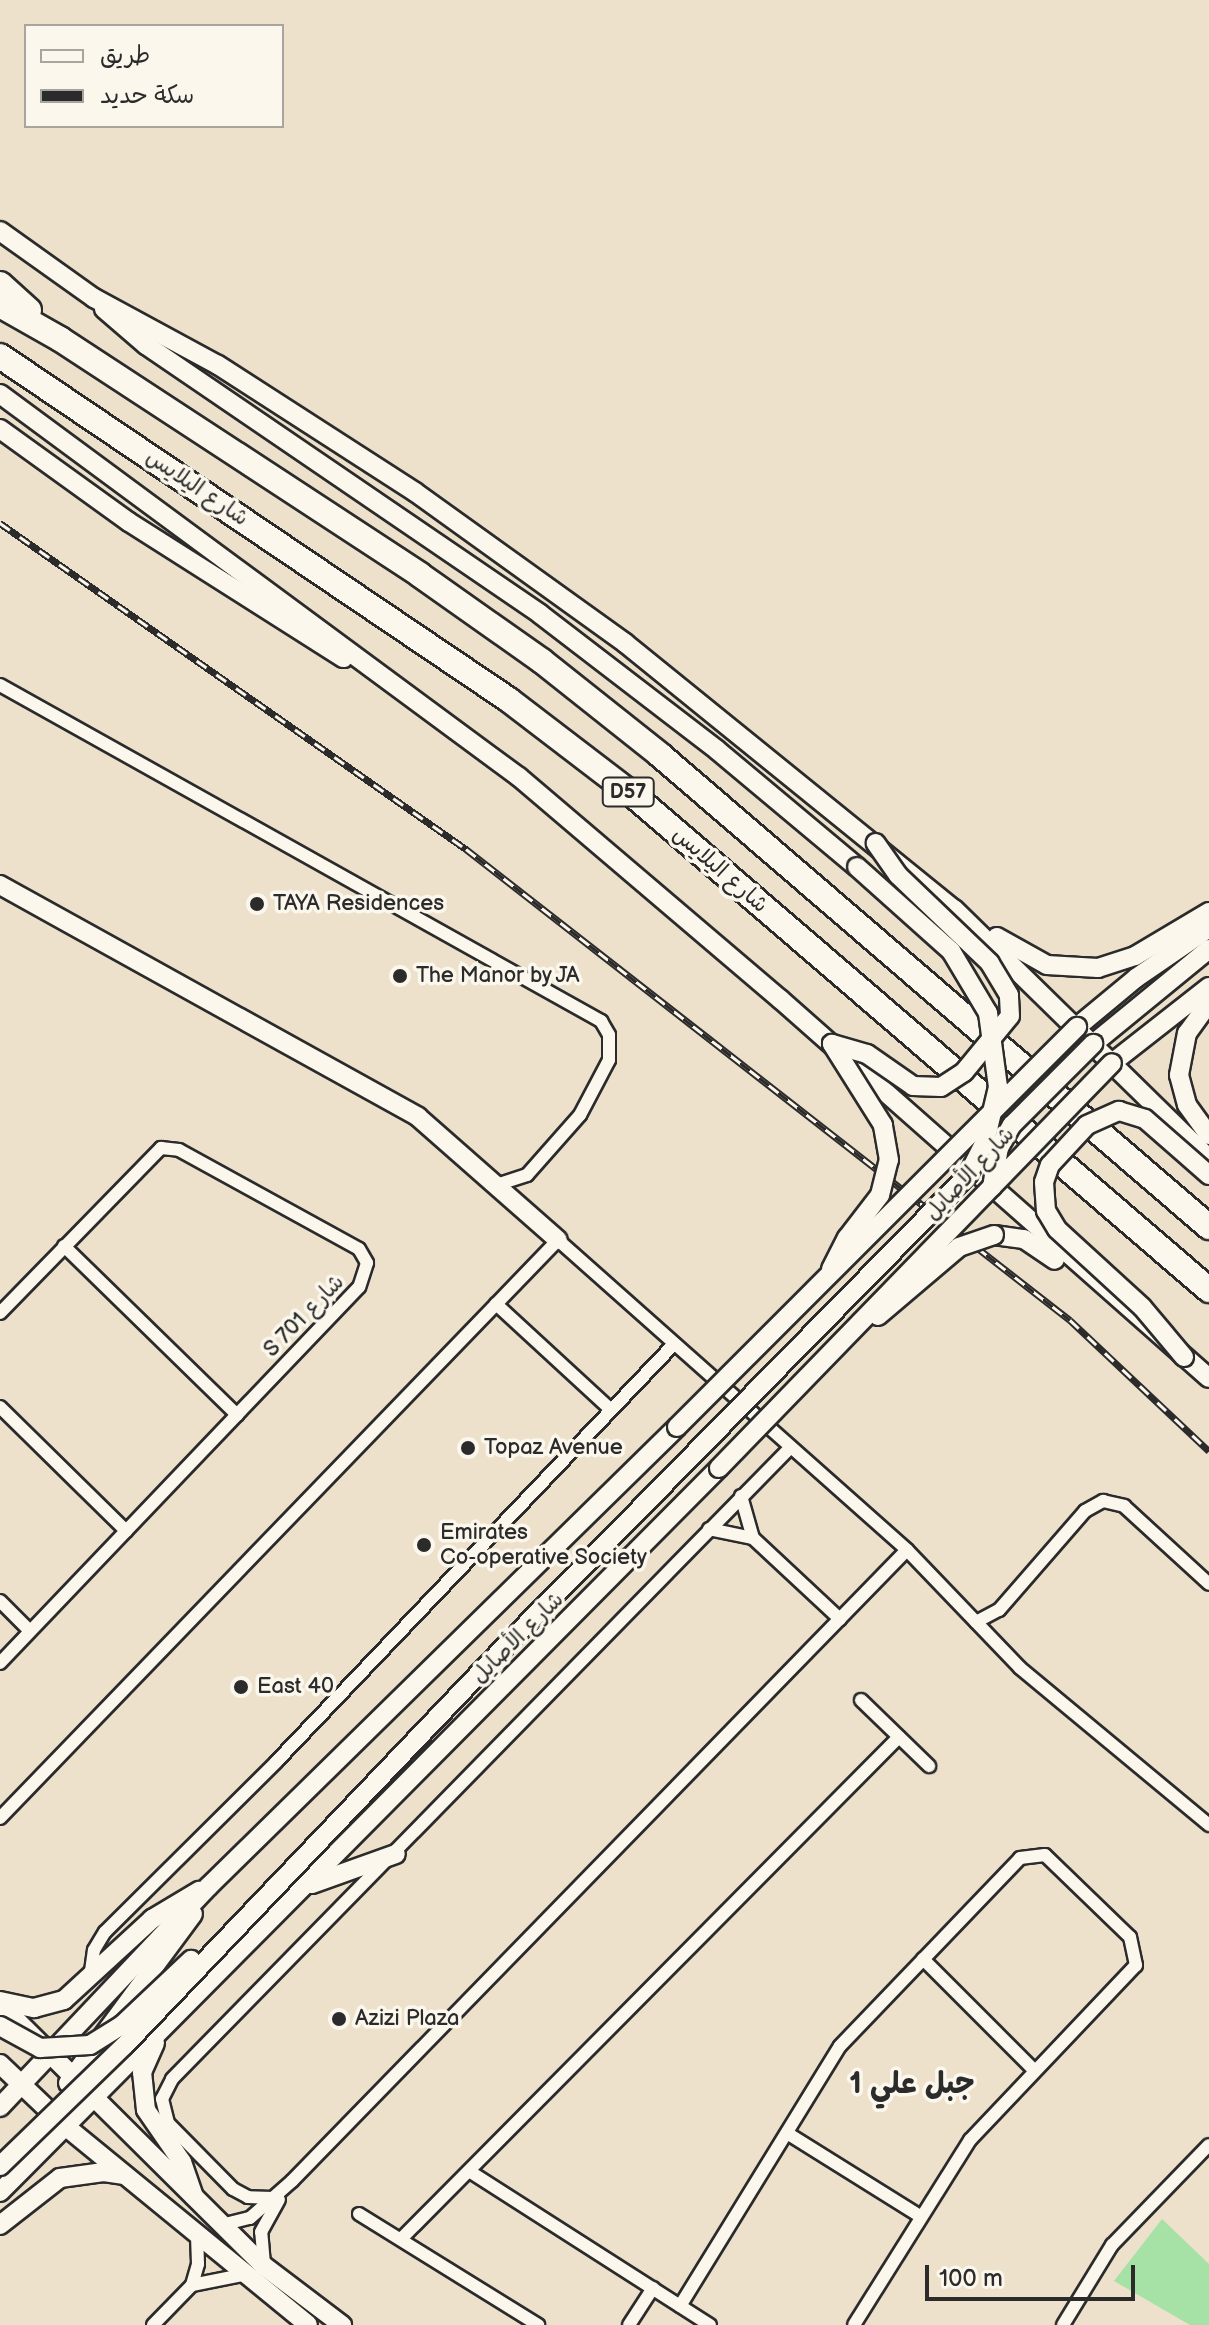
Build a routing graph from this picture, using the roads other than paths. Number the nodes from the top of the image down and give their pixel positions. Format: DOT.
graph roads {
  1 [pos="0,231"];
  2 [pos="0,284"];
  3 [pos="94,298"];
  4 [pos="0,305"];
  5 [pos="60,339"];
  6 [pos="0,356"];
  7 [pos="0,394"];
  8 [pos="0,429"];
  9 [pos="386,676"];
  10 [pos="0,685"];
  11 [pos="876,843"];
  12 [pos="0,885"];
  13 [pos="954,909"];
  14 [pos="1209,912"];
  15 [pos="1209,928"];
  16 [pos="1209,949"];
  17 [pos="1209,987"];
  18 [pos="1209,1003"];
  19 [pos="1077,1027"];
  20 [pos="832,1044"];
  21 [pos="1093,1044"];
  22 [pos="1112,1063"];
  23 [pos="1209,1135"];
  24 [pos="951,1151"];
  25 [pos="1209,1159"];
  26 [pos="1209,1175"];
  27 [pos="497,1185"];
  28 [pos="992,1187"];
  29 [pos="1209,1227"];
  30 [pos="558,1240"];
  31 [pos="64,1246"];
  32 [pos="828,1279"];
  33 [pos="1209,1290"];
  34 [pos="1120,1303"];
  35 [pos="496,1304"];
  36 [pos="0,1313"];
  37 [pos="858,1326"];
  38 [pos="674,1344"];
  39 [pos="1184,1357"];
  40 [pos="1209,1378"];
  41 [pos="0,1407"];
  42 [pos="609,1408"];
  43 [pos="237,1415"];
  44 [pos="790,1448"];
  45 [pos="741,1496"];
  46 [pos="709,1529"];
  47 [pos="126,1531"];
  48 [pos="753,1538"];
  49 [pos="907,1550"];
  50 [pos="1209,1584"];
  51 [pos="0,1601"];
  52 [pos="840,1619"];
  53 [pos="976,1622"];
  54 [pos="30,1631"];
  55 [pos="0,1663"];
  56 [pos="861,1700"];
  57 [pos="899,1737"];
  58 [pos="929,1766"];
  59 [pos="0,1818"];
  60 [pos="1209,1825"];
  61 [pos="396,1854"];
  62 [pos="309,1884"];
  63 [pos="208,1887"];
  64 [pos="236,1929"];
  65 [pos="923,1959"];
  66 [pos="90,1978"];
  67 [pos="0,2003"];
  68 [pos="0,2026"];
  69 [pos="161,2032"];
  70 [pos="50,2052"];
  71 [pos="0,2064"];
  72 [pos="1035,2071"];
  73 [pos="73,2074"];
  74 [pos="21,2085"];
  75 [pos="94,2094"];
  76 [pos="0,2107"];
  77 [pos="64,2125"];
  78 [pos="787,2133"];
  79 [pos="1209,2145"];
  80 [pos="0,2166"];
  81 [pos="469,2171"];
  82 [pos="123,2175"];
  83 [pos="292,2181"];
  84 [pos="0,2192"];
  85 [pos="273,2198"];
  86 [pos="195,2199"];
  87 [pos="359,2214"];
  88 [pos="920,2216"];
  89 [pos="0,2225"];
  90 [pos="221,2225"];
  91 [pos="197,2232"];
  92 [pos="401,2239"];
  93 [pos="264,2266"];
  94 [pos="242,2275"];
  95 [pos="192,2285"];
  96 [pos="653,2288"];
  97 [pos="680,2306"];
  98 [pos="153,2325"];
  99 [pos="308,2325"];
  100 [pos="342,2325"];
  101 [pos="538,2325"];
  102 [pos="629,2325"];
  103 [pos="710,2325"];
  104 [pos="854,2325"];
  105 [pos="1063,2325"];
  1 -- 3 [label="main road"];
  2 -- 5 [label="highway"];
  3 -- 11 [label="main road"];
  3 -- 64 [label="main road, bridge"];
  4 -- 5 [label="highway, D57"];
  5 -- 29 [label="highway, D57"];
  6 -- 33 [label="highway, شارع اليلايس / D57"];
  7 -- 9 [label="main road"];
  8 -- 9 [label="main road"];
  9 -- 20 [label="main road"];
  10 -- 27 [label="street"];
  11 -- 13 [label="main road, bridge"];
  11 -- 20 [label="main road, bridge"];
  12 -- 27 [label="main road"];
  13 -- 14 [label="main road"];
  13 -- 19 [label="main road"];
  15 -- 19 [label="main road, شارع الأصايل"];
  16 -- 21 [label="main road"];
  17 -- 22 [label="main road, شارع الأصايل"];
  18 -- 23 [label="main road"];
  19 -- 21 [label="main road, bridge"];
  19 -- 24 [label="main road, شارع الأصايل, bridge"];
  20 -- 24 [label="main road, bridge"];
  20 -- 32 [label="main road, bridge"];
  21 -- 22 [label="main road"];
  21 -- 28 [label="main road, bridge"];
  22 -- 25 [label="main road"];
  22 -- 28 [label="main road, شارع الأصايل, bridge"];
  24 -- 28 [label="main road, bridge"];
  24 -- 32 [label="main road, شارع الأصايل, bridge"];
  26 -- 39 [label="main road, bridge"];
  27 -- 30 [label="main road"];
  28 -- 34 [label="main road"];
  28 -- 37 [label="main road, شارع الأصايل, bridge"];
  30 -- 35 [label="street"];
  30 -- 38 [label="street"];
  31 -- 36 [label="street, S 701 شارع"];
  31 -- 43 [label="street"];
  31 -- 43 [label="street, S 701 شارع"];
  32 -- 63 [label="main road, شارع الأصايل, bridge"];
  34 -- 37 [label="main road, bridge"];
  34 -- 39 [label="main road, bridge"];
  35 -- 42 [label="street"];
  35 -- 59 [label="street"];
  37 -- 62 [label="main road, شارع الأصايل, bridge"];
  38 -- 42 [label="street"];
  38 -- 44 [label="street"];
  39 -- 40 [label="main road"];
  41 -- 47 [label="street"];
  42 -- 66 [label="street"];
  43 -- 47 [label="street, S 701 شارع"];
  44 -- 45 [label="street"];
  44 -- 49 [label="street"];
  45 -- 46 [label="street"];
  45 -- 48 [label="street"];
  46 -- 48 [label="street"];
  46 -- 61 [label="street"];
  47 -- 54 [label="street, S 701 شارع"];
  48 -- 52 [label="street"];
  49 -- 52 [label="street"];
  49 -- 53 [label="street"];
  50 -- 53 [label="street"];
  51 -- 54 [label="street"];
  52 -- 83 [label="street"];
  53 -- 60 [label="street"];
  54 -- 55 [label="street, S 701 شارع"];
  56 -- 57 [label="street"];
  57 -- 58 [label="street"];
  57 -- 81 [label="street"];
  61 -- 62 [label="main road"];
  61 -- 85 [label="street"];
  62 -- 69 [label="main road, شارع الأصايل"];
  63 -- 66 [label="main road"];
  63 -- 70 [label="main road, شارع الأصايل"];
  63 -- 73 [label="main road"];
  64 -- 68 [label="main road, bridge"];
  64 -- 80 [label="main road, bridge"];
  65 -- 72 [label="street"];
  65 -- 72 [label="street"];
  65 -- 78 [label="street"];
  66 -- 67 [label="main road"];
  67 -- 70 [label="main road"];
  69 -- 75 [label="main road, شارع الأصايل"];
  69 -- 86 [label="main road"];
  70 -- 73 [label="main road"];
  70 -- 74 [label="main road, شارع الأصايل"];
  71 -- 74 [label="main road"];
  72 -- 88 [label="street"];
  73 -- 75 [label="main road"];
  73 -- 77 [label="main road"];
  74 -- 76 [label="main road, شارع الأصايل"];
  74 -- 77 [label="main road"];
  75 -- 77 [label="main road, شارع الأصايل"];
  75 -- 86 [label="main road"];
  77 -- 82 [label="main road"];
  77 -- 84 [label="main road, شارع الأصايل"];
  78 -- 88 [label="street"];
  78 -- 97 [label="street"];
  79 -- 105 [label="street"];
  81 -- 92 [label="street"];
  81 -- 96 [label="street"];
  82 -- 89 [label="main road"];
  82 -- 91 [label="main road"];
  83 -- 85 [label="street"];
  83 -- 93 [label="street"];
  85 -- 90 [label="street"];
  86 -- 90 [label="main road"];
  87 -- 92 [label="street"];
  88 -- 104 [label="street"];
  90 -- 93 [label="main road"];
  91 -- 94 [label="main road"];
  91 -- 95 [label="street"];
  92 -- 101 [label="street"];
  93 -- 100 [label="main road"];
  94 -- 95 [label="street"];
  94 -- 99 [label="main road"];
  95 -- 98 [label="street"];
  96 -- 97 [label="street"];
  96 -- 102 [label="street"];
  97 -- 103 [label="street"];
}
